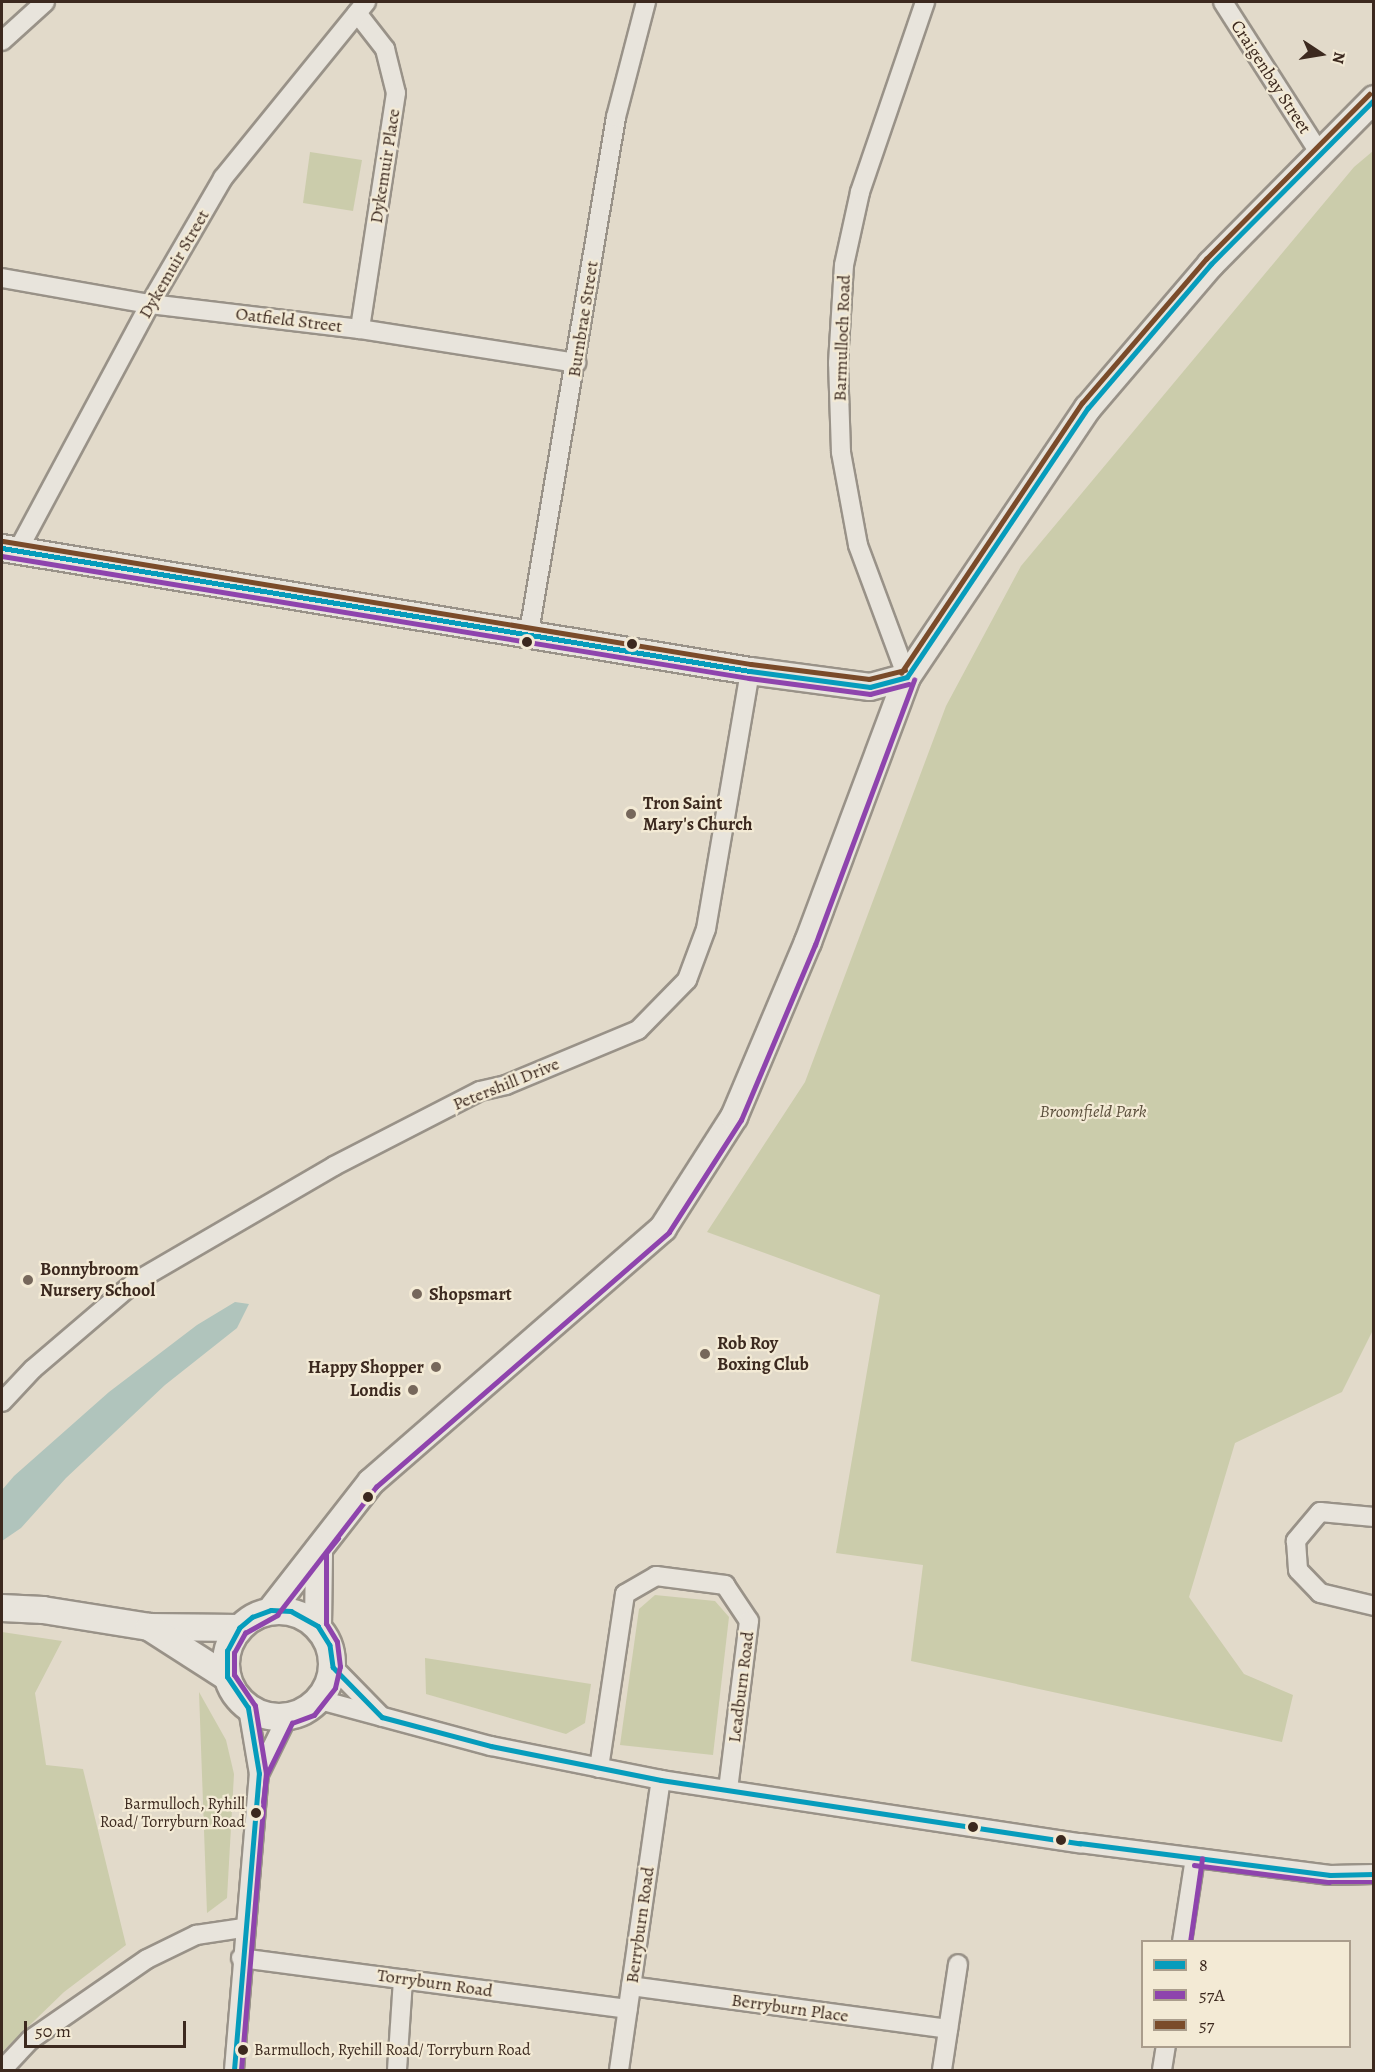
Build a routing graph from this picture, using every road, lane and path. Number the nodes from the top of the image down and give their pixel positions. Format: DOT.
graph roads {
  1 [pos="45,2"];
  2 [pos="646,2"];
  3 [pos="925,2"];
  4 [pos="1223,2"];
  5 [pos="361,7"];
  6 [pos="2,41"];
  7 [pos="1374,99"];
  8 [pos="1319,152"];
  9 [pos="2,278"];
  10 [pos="150,304"];
  11 [pos="360,329"];
  12 [pos="576,363"];
  13 [pos="10,549"];
  14 [pos="528,638"];
  15 [pos="750,671"];
  16 [pos="907,677"];
  17 [pos="2,1402"];
  18 [pos="1374,1517"];
  19 [pos="319,1550"];
  20 [pos="1374,1606"];
  21 [pos="2,1608"];
  22 [pos="271,1610"];
  23 [pos="318,1626"];
  24 [pos="149,1627"];
  25 [pos="239,1628"];
  26 [pos="333,1667"];
  27 [pos="227,1677"];
  28 [pos="320,1700"];
  29 [pos="248,1708"];
  30 [pos="287,1717"];
  31 [pos="382,1717"];
  32 [pos="599,1768"];
  33 [pos="259,1774"];
  34 [pos="661,1780"];
  35 [pos="728,1790"];
  36 [pos="1195,1858"];
  37 [pos="1374,1874"];
  38 [pos="243,1928"];
  39 [pos="1182,1940"];
  40 [pos="241,1958"];
  41 [pos="958,1964"];
  42 [pos="403,1979"];
  43 [pos="631,1986"];
  44 [pos="628,2009"];
  45 [pos="948,2029"];
  46 [pos="1166,2048"];
  47 [pos="2,2070"];
  48 [pos="234,2070"];
  49 [pos="397,2070"];
  50 [pos="619,2070"];
  51 [pos="942,2070"];
  52 [pos="1162,2070"];
  1 -- 6 [label="street"];
  2 -- 12 [label="street, Burnbrae Street"];
  3 -- 16 [label="street, Barmulloch Road"];
  4 -- 8 [label="street, Craigenbay Street"];
  5 -- 10 [label="street, Dykemuir Street"];
  5 -- 11 [label="street, Dykemuir Place"];
  7 -- 8 [label="street"];
  8 -- 16 [label="street"];
  9 -- 10 [label="street, Oatfield Street"];
  10 -- 11 [label="street, Oatfield Street"];
  10 -- 13 [label="street, Dykemuir Street"];
  11 -- 12 [label="street, Oatfield Street"];
  12 -- 14 [label="street, Burnbrae Street"];
  13 -- 14 [label="street"];
  14 -- 15 [label="street"];
  15 -- 16 [label="street"];
  15 -- 17 [label="street, Petershill Drive"];
  16 -- 19 [label="street"];
  18 -- 20 [label="street"];
  19 -- 22 [label="street"];
  19 -- 23 [label="street"];
  21 -- 24 [label="street"];
  22 -- 23 [label="street"];
  22 -- 25 [label="street"];
  23 -- 26 [label="street"];
  24 -- 25 [label="street"];
  24 -- 27 [label="street"];
  25 -- 27 [label="street"];
  26 -- 28 [label="street"];
  26 -- 31 [label="street"];
  27 -- 29 [label="street"];
  28 -- 30 [label="street"];
  28 -- 31 [label="street"];
  29 -- 30 [label="street"];
  29 -- 33 [label="street"];
  30 -- 33 [label="street"];
  31 -- 32 [label="street"];
  32 -- 34 [label="street"];
  32 -- 35 [label="street, Leadburn Road"];
  33 -- 38 [label="street"];
  34 -- 35 [label="street"];
  34 -- 43 [label="street, Berryburn Road"];
  35 -- 36 [label="street"];
  36 -- 37 [label="street"];
  36 -- 39 [label="street"];
  38 -- 40 [label="street"];
  38 -- 47 [label="street"];
  40 -- 42 [label="street, Torryburn Road"];
  40 -- 48 [label="street"];
  41 -- 45 [label="street"];
  42 -- 44 [label="street, Torryburn Road"];
  42 -- 49 [label="street"];
  43 -- 44 [label="street, Berryburn Road"];
  43 -- 45 [label="street, Berryburn Place"];
  44 -- 50 [label="street, Berryburn Road"];
  45 -- 51 [label="street"];
  46 -- 52 [label="street"];
}
